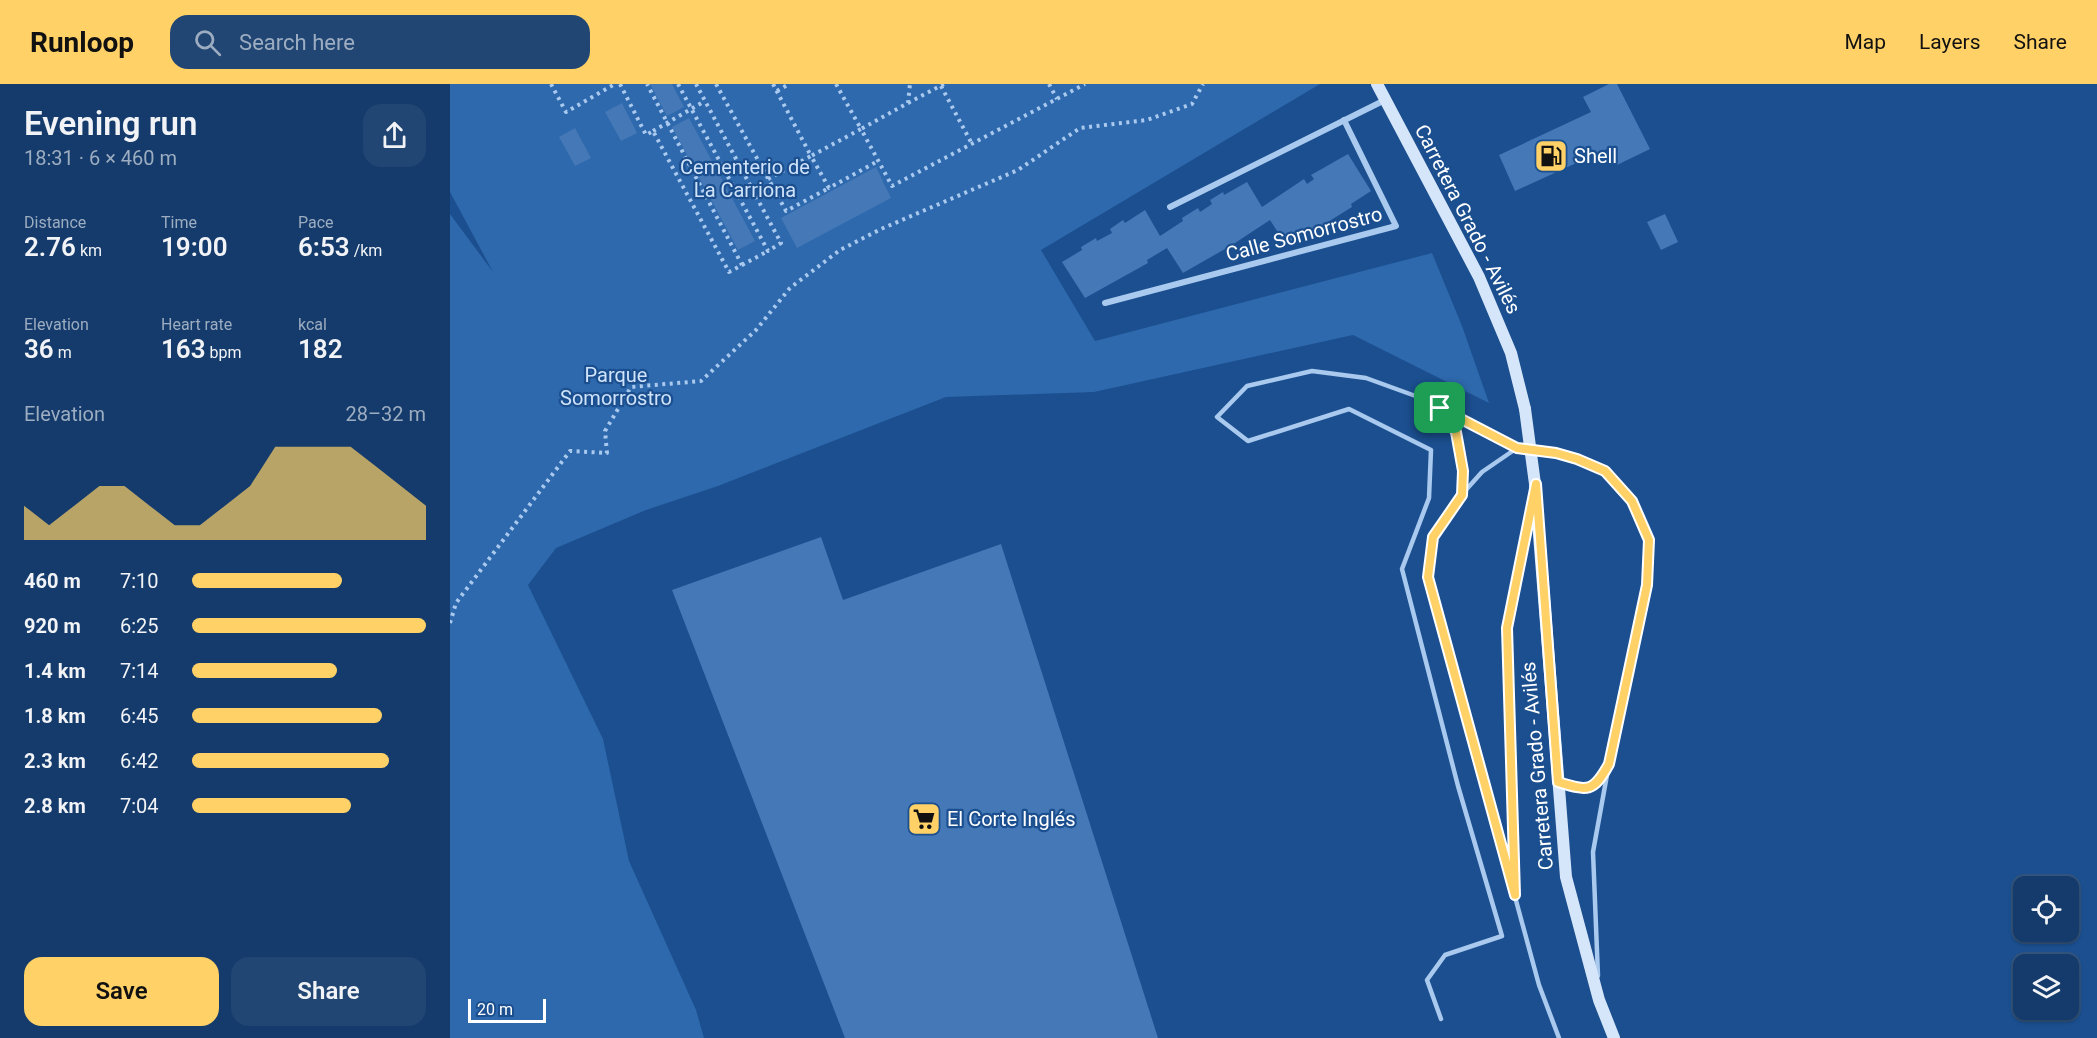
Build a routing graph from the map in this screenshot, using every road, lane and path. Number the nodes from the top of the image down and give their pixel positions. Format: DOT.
graph roads {
  1 [pos="551,84"];
  2 [pos="615,84"];
  3 [pos="620,84"];
  4 [pos="647,84"];
  5 [pos="678,84"];
  6 [pos="696,84"];
  7 [pos="716,84"];
  8 [pos="773,84"];
  9 [pos="789,84"];
  10 [pos="836,84"];
  11 [pos="910,84"];
  12 [pos="1049,84"];
  13 [pos="1084,84"];
  14 [pos="1203,84"];
  15 [pos="1377,84"];
  16 [pos="943,85"];
  17 [pos="777,91"];
  18 [pos="1057,99"];
  19 [pos="1385,100"];
  20 [pos="705,101"];
  21 [pos="908,103"];
  22 [pos="692,108"];
  23 [pos="1344,120"];
  24 [pos="668,122"];
  25 [pos="861,129"];
  26 [pos="653,131"];
  27 [pos="972,144"];
  28 [pos="811,156"];
  29 [pos="878,161"];
  30 [pos="768,179"];
  31 [pos="829,188"];
  32 [pos="1170,207"];
  33 [pos="768,251"];
  34 [pos="742,265"];
  35 [pos="1106,303"];
  36 [pos="1440,408"];
  37 [pos="1517,448"];
  38 [pos="1536,484"];
  39 [pos="1462,495"];
  40 [pos="450,623"];
  41 [pos="1609,764"];
  42 [pos="1558,782"];
  43 [pos="1515,895"];
  44 [pos="1599,1000"];
  45 [pos="1441,1019"];
  46 [pos="1558,1038"];
  47 [pos="1614,1038"];
  1 -- 2 [label="path"];
  3 -- 26 [label="path"];
  4 -- 24 [label="path"];
  5 -- 22 [label="path"];
  6 -- 20 [label="path"];
  7 -- 30 [label="path"];
  8 -- 17 [label="path"];
  9 -- 17 [label="path"];
  10 -- 25 [label="path"];
  11 -- 21 [label="path"];
  12 -- 18 [label="path"];
  13 -- 18 [label="path"];
  14 -- 40 [label="path"];
  15 -- 19 [label="main road, Carretera Grado - Avilés"];
  16 -- 21 [label="path"];
  16 -- 27 [label="path"];
  17 -- 28 [label="path"];
  18 -- 27 [label="path"];
  19 -- 23 [label="street"];
  19 -- 38 [label="main road, Carretera Grado - Avilés, bridge"];
  20 -- 22 [label="path"];
  20 -- 33 [label="path"];
  21 -- 25 [label="path"];
  22 -- 24 [label="path"];
  22 -- 33 [label="path"];
  23 -- 32 [label="street"];
  23 -- 35 [label="street, Calle Somorrostro"];
  24 -- 26 [label="path"];
  24 -- 34 [label="path"];
  25 -- 28 [label="path"];
  25 -- 29 [label="path"];
  26 -- 34 [label="path"];
  27 -- 29 [label="path"];
  28 -- 30 [label="path"];
  28 -- 31 [label="path"];
  29 -- 31 [label="path"];
  30 -- 31 [label="path"];
  33 -- 34 [label="path"];
  36 -- 37 [label="lane"];
  36 -- 39 [label="lane"];
  36 -- 45 [label="lane"];
  37 -- 39 [label="lane"];
  37 -- 41 [label="lane"];
  38 -- 42 [label="main road, Carretera Grado - Avilés"];
  38 -- 43 [label="lane"];
  39 -- 43 [label="lane"];
  41 -- 42 [label="lane"];
  41 -- 44 [label="lane"];
  42 -- 44 [label="main road, Carretera Grado - Avilés"];
  43 -- 46 [label="lane"];
  44 -- 47 [label="main road, Carretera Grado - Avilés"];
}
